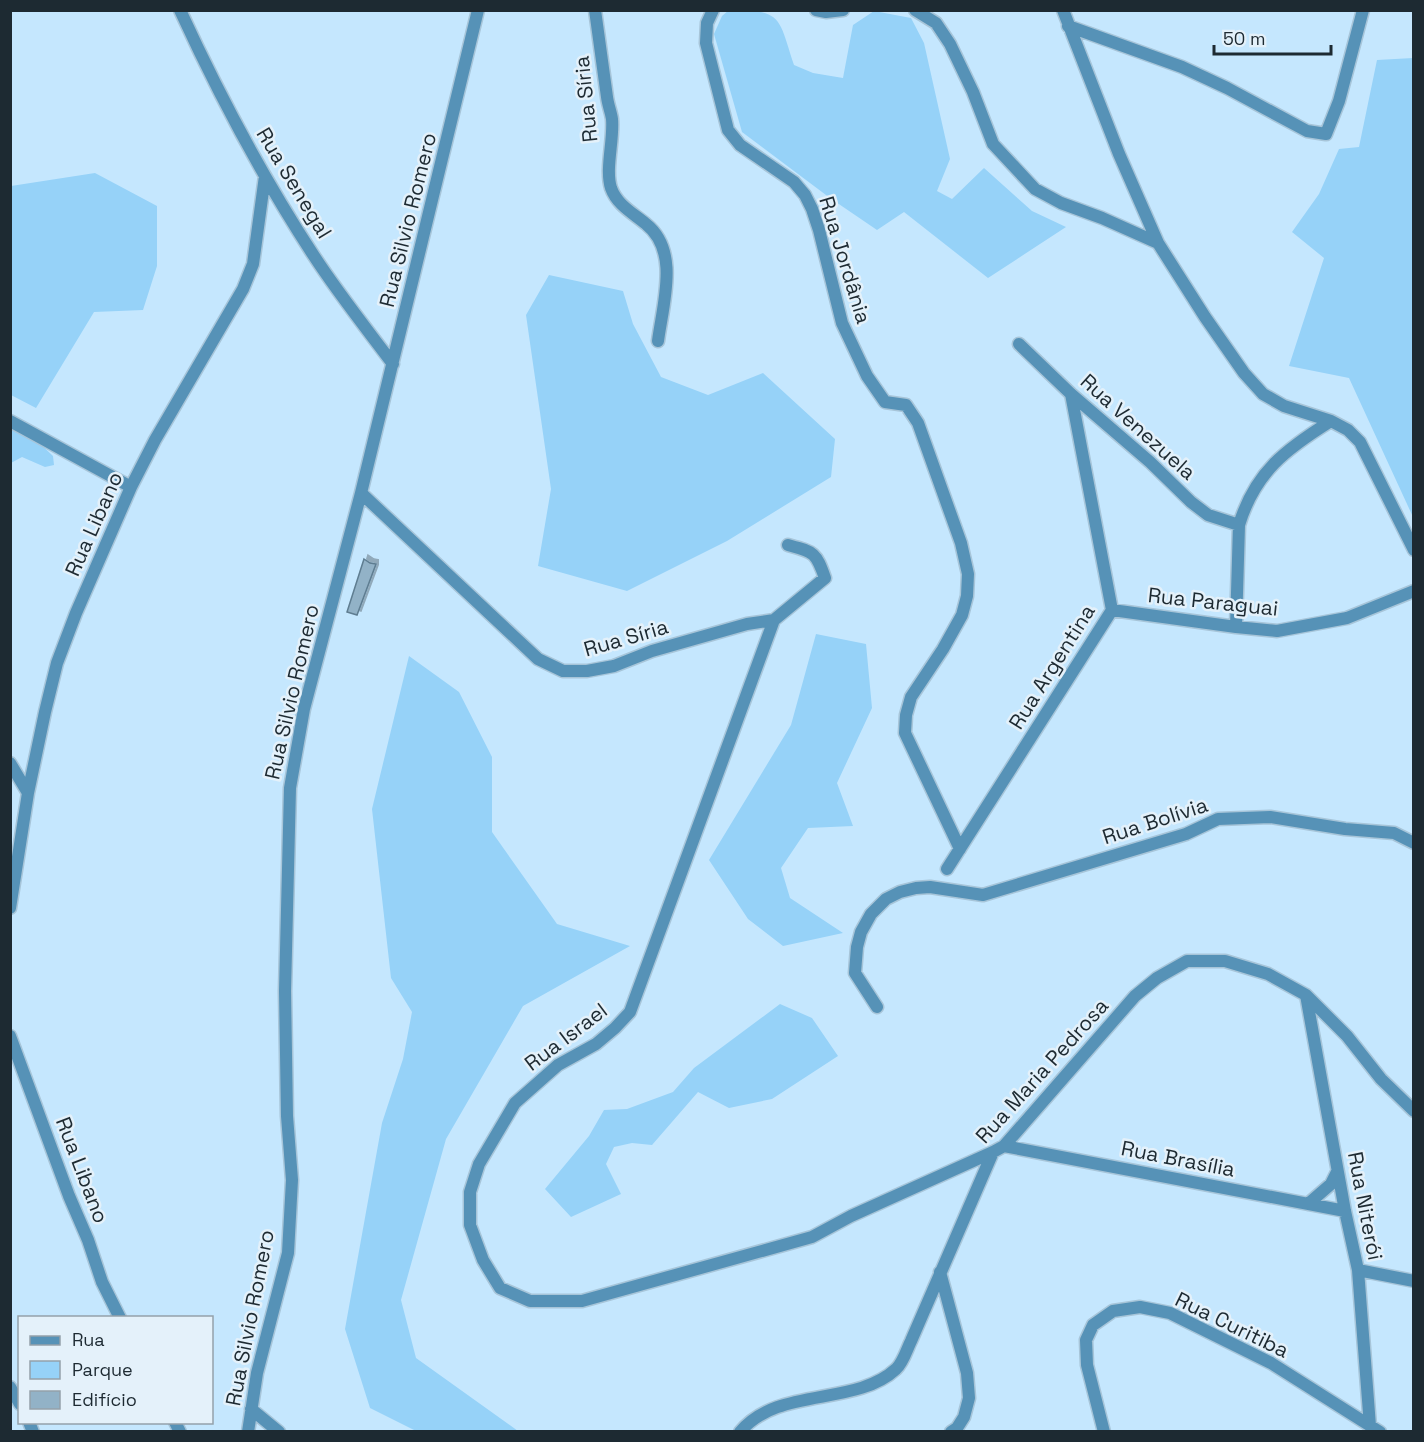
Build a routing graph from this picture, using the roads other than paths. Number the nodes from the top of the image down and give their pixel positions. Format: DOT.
graph roads {
  1 [pos="180,10"];
  2 [pos="478,10"];
  3 [pos="595,10"];
  4 [pos="713,10"];
  5 [pos="816,10"];
  6 [pos="843,10"];
  7 [pos="915,10"];
  8 [pos="1063,10"];
  9 [pos="1364,10"];
  10 [pos="1068,26"];
  11 [pos="265,176"];
  12 [pos="1158,243"];
  13 [pos="658,341"];
  14 [pos="1019,344"];
  15 [pos="393,364"];
  16 [pos="1071,394"];
  17 [pos="10,421"];
  18 [pos="1330,422"];
  19 [pos="131,486"];
  20 [pos="361,493"];
  21 [pos="1239,525"];
  22 [pos="788,545"];
  23 [pos="1413,550"];
  24 [pos="1413,591"];
  25 [pos="1112,610"];
  26 [pos="774,620"];
  27 [pos="1236,627"];
  28 [pos="10,763"];
  29 [pos="28,792"];
  30 [pos="1413,843"];
  31 [pos="960,849"];
  32 [pos="947,869"];
  33 [pos="10,908"];
  34 [pos="1305,996"];
  35 [pos="877,1006"];
  36 [pos="10,1036"];
  37 [pos="1413,1111"];
  38 [pos="999,1149"];
  39 [pos="1337,1172"];
  40 [pos="1308,1204"];
  41 [pos="1344,1211"];
  42 [pos="1358,1270"];
  43 [pos="940,1272"];
  44 [pos="1413,1281"];
  45 [pos="119,1316"];
  46 [pos="10,1387"];
  47 [pos="18,1401"];
  48 [pos="251,1409"];
  49 [pos="1375,1429"];
  50 [pos="248,1431"];
  51 [pos="279,1431"];
  52 [pos="740,1431"];
  53 [pos="951,1431"];
  54 [pos="1104,1431"];
  1 -- 11 [label="street, Rua Senegal"];
  2 -- 15 [label="street, Rua Silvio Romero"];
  3 -- 13 [label="street, Rua Síria"];
  4 -- 31 [label="street, Rua Jordânia"];
  5 -- 6 [label="street"];
  7 -- 12 [label="street"];
  8 -- 10 [label="street"];
  9 -- 10 [label="street"];
  10 -- 12 [label="street"];
  11 -- 15 [label="street, Rua Senegal"];
  11 -- 19 [label="street, Rua Libano"];
  12 -- 18 [label="street"];
  14 -- 16 [label="street, Rua Venezuela"];
  15 -- 20 [label="street, Rua Silvio Romero"];
  16 -- 21 [label="street, Rua Venezuela"];
  16 -- 25 [label="street, Rua Argentina"];
  17 -- 19 [label="street"];
  18 -- 21 [label="street"];
  18 -- 23 [label="street"];
  19 -- 29 [label="street, Rua Libano"];
  20 -- 26 [label="street, Rua Síria"];
  20 -- 48 [label="street, Rua Silvio Romero"];
  21 -- 27 [label="street"];
  22 -- 26 [label="street"];
  24 -- 27 [label="street, Rua Paraguai"];
  25 -- 27 [label="street, Rua Paraguai"];
  25 -- 31 [label="street, Rua Argentina"];
  26 -- 38 [label="street, Rua Israel"];
  28 -- 29 [label="street"];
  29 -- 33 [label="street, Rua Libano"];
  30 -- 35 [label="street, Rua Bolívia"];
  31 -- 32 [label="street, Rua Argentina"];
  34 -- 37 [label="street, Rua Maria Pedrosa"];
  34 -- 38 [label="street, Rua Maria Pedrosa"];
  34 -- 39 [label="street, Rua Niterói"];
  36 -- 45 [label="street, Rua Libano"];
  38 -- 40 [label="street, Rua Brasília"];
  38 -- 43 [label="street, Rua Maria Pedrosa"];
  39 -- 40 [label="street"];
  39 -- 41 [label="street, Rua Niterói"];
  40 -- 41 [label="street, Rua Brasília"];
  41 -- 42 [label="street, Rua Niterói"];
  42 -- 44 [label="street"];
  42 -- 49 [label="street, Rua Niterói"];
  43 -- 52 [label="street, Rua Maria Pedrosa"];
  43 -- 53 [label="street"];
  46 -- 47 [label="street"];
  48 -- 50 [label="street, Rua Silvio Romero"];
  48 -- 51 [label="street"];
  49 -- 54 [label="street, Rua Curitiba"];
}
